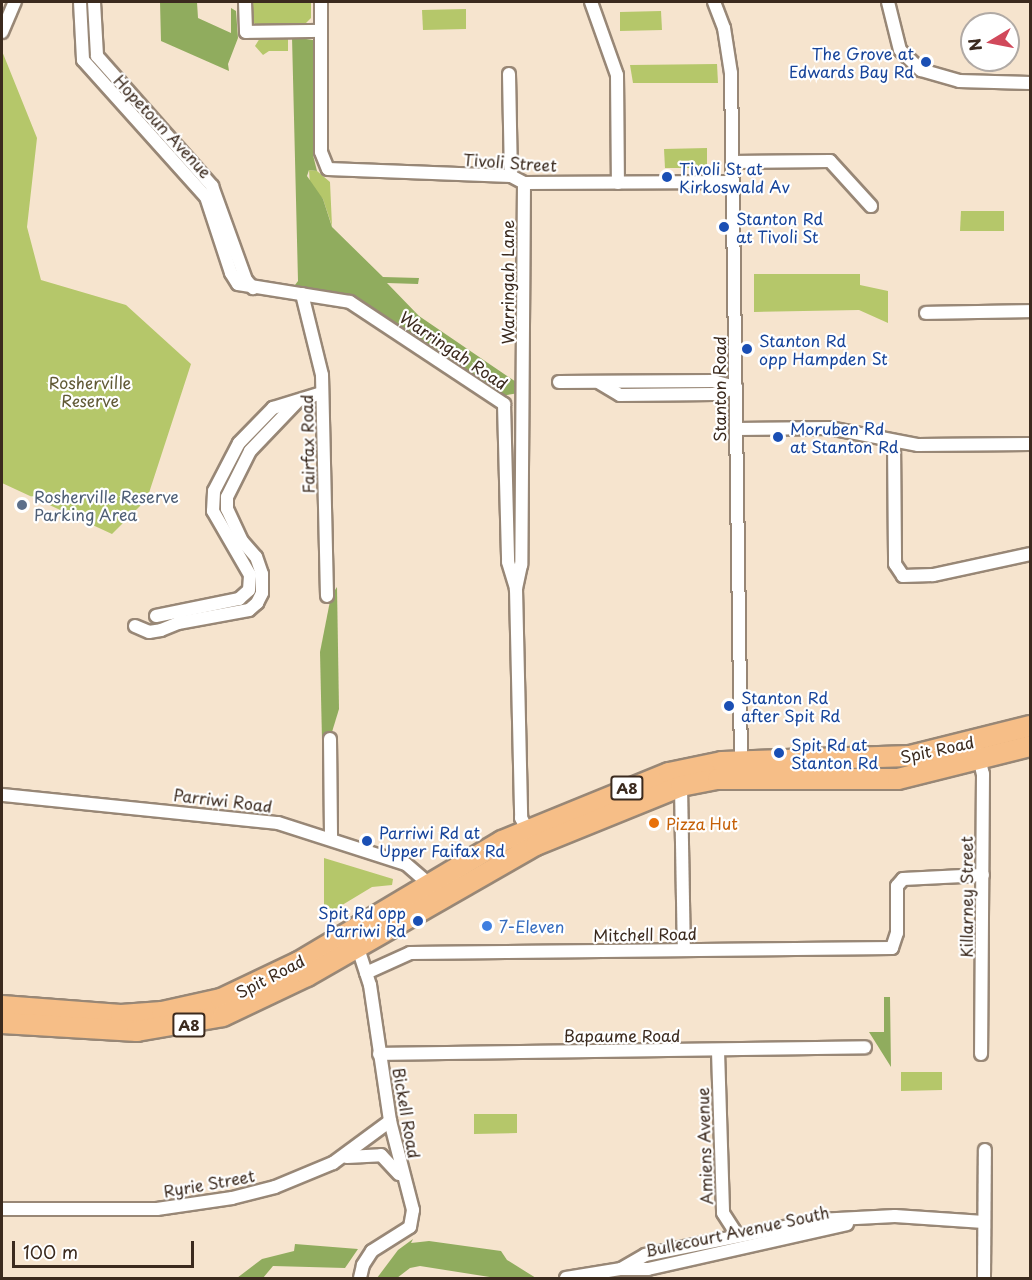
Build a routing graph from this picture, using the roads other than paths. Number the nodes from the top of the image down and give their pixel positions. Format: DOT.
graph roads {
  1 [pos="15,2"];
  2 [pos="80,2"];
  3 [pos="94,2"];
  4 [pos="245,2"];
  5 [pos="321,2"];
  6 [pos="591,2"];
  7 [pos="714,2"];
  8 [pos="888,2"];
  9 [pos="321,31"];
  10 [pos="2,32"];
  11 [pos="509,74"];
  12 [pos="1030,82"];
  13 [pos="732,162"];
  14 [pos="511,176"];
  15 [pos="732,182"];
  16 [pos="524,183"];
  17 [pos="618,183"];
  18 [pos="871,206"];
  19 [pos="260,290"];
  20 [pos="302,294"];
  21 [pos="350,302"];
  22 [pos="1030,311"];
  23 [pos="926,313"];
  24 [pos="523,381"];
  25 [pos="559,382"];
  26 [pos="736,387"];
  27 [pos="322,393"];
  28 [pos="298,401"];
  29 [pos="735,429"];
  30 [pos="894,441"];
  31 [pos="1030,444"];
  32 [pos="1030,554"];
  33 [pos="516,589"];
  34 [pos="327,596"];
  35 [pos="156,616"];
  36 [pos="135,626"];
  37 [pos="1030,726"];
  38 [pos="330,739"];
  39 [pos="974,741"];
  40 [pos="1030,746"];
  41 [pos="980,761"];
  42 [pos="741,770"];
  43 [pos="681,786"];
  44 [pos="2,795"];
  45 [pos="531,837"];
  46 [pos="331,839"];
  47 [pos="983,875"];
  48 [pos="427,882"];
  49 [pos="354,938"];
  50 [pos="684,950"];
  51 [pos="366,973"];
  52 [pos="2,1006"];
  53 [pos="2,1023"];
  54 [pos="865,1047"];
  55 [pos="718,1051"];
  56 [pos="379,1054"];
  57 [pos="981,1054"];
  58 [pos="390,1121"];
  59 [pos="985,1150"];
  60 [pos="344,1158"];
  61 [pos="402,1177"];
  62 [pos="2,1209"];
  63 [pos="860,1220"];
  64 [pos="984,1222"];
  65 [pos="738,1236"];
  66 [pos="621,1269"];
  67 [pos="360,1278"];
  68 [pos="566,1278"];
  69 [pos="984,1278"];
  1 -- 10 [label="street"];
  2 -- 19 [label="street, Hopetoun Avenue"];
  3 -- 19 [label="street, Hopetoun Avenue"];
  4 -- 9 [label="street"];
  5 -- 9 [label="street"];
  6 -- 17 [label="street"];
  7 -- 13 [label="street, Stanton Road"];
  8 -- 12 [label="street"];
  9 -- 14 [label="street, Tivoli Street"];
  11 -- 14 [label="street"];
  13 -- 15 [label="street, Stanton Road"];
  13 -- 18 [label="street"];
  14 -- 16 [label="street, Tivoli Street"];
  15 -- 17 [label="street, Tivoli Street"];
  15 -- 26 [label="street, Stanton Road"];
  16 -- 17 [label="street, Tivoli Street"];
  16 -- 24 [label="street, Warringah Lane"];
  19 -- 20 [label="street, Hopetoun Avenue"];
  20 -- 21 [label="street, Hopetoun Avenue"];
  20 -- 27 [label="street, Fairfax Road"];
  21 -- 33 [label="street, Warringah Road"];
  22 -- 23 [label="street"];
  24 -- 33 [label="street, Warringah Road"];
  25 -- 26 [label="street"];
  26 -- 29 [label="street, Stanton Road"];
  27 -- 28 [label="street"];
  27 -- 34 [label="street, Fairfax Road"];
  28 -- 35 [label="street"];
  28 -- 36 [label="street"];
  29 -- 30 [label="street"];
  29 -- 42 [label="street, Stanton Road"];
  30 -- 31 [label="street"];
  30 -- 32 [label="street"];
  33 -- 45 [label="street, Warringah Road"];
  37 -- 39 [label="highway, Spit Road / A8"];
  38 -- 46 [label="street"];
  39 -- 41 [label="street, Killarney Street"];
  39 -- 42 [label="highway, Spit Road / A8"];
  40 -- 41 [label="highway, Spit Road / A8"];
  41 -- 42 [label="highway, Spit Road / A8"];
  41 -- 47 [label="street, Killarney Street"];
  42 -- 43 [label="highway, Spit Road / A8"];
  42 -- 45 [label="highway, Spit Road / A8"];
  43 -- 45 [label="highway, Spit Road / A8"];
  43 -- 50 [label="street"];
  44 -- 46 [label="street, Parriwi Road"];
  45 -- 48 [label="highway, Spit Road / A8"];
  45 -- 49 [label="highway, Spit Road / A8"];
  46 -- 48 [label="street, Parriwi Road"];
  47 -- 50 [label="street, Mitchell Road"];
  47 -- 57 [label="street, Killarney Street"];
  48 -- 49 [label="highway, Spit Road / A8"];
  49 -- 51 [label="street, Bickell Road"];
  49 -- 52 [label="highway, Spit Road / A8"];
  49 -- 53 [label="highway, Spit Road / A8"];
  50 -- 51 [label="street, Mitchell Road"];
  51 -- 56 [label="street, Bickell Road"];
  54 -- 55 [label="street, Bapaume Road"];
  55 -- 56 [label="street, Bapaume Road"];
  55 -- 65 [label="street, Amiens Avenue"];
  56 -- 58 [label="street, Bickell Road"];
  58 -- 60 [label="street, Ryrie Street"];
  58 -- 61 [label="street, Bickell Road"];
  59 -- 64 [label="street"];
  60 -- 61 [label="street, Ryrie Street"];
  60 -- 62 [label="street, Ryrie Street"];
  61 -- 67 [label="street, Bickell Road"];
  63 -- 64 [label="street, Bullecourt Avenue South"];
  63 -- 65 [label="street, Bullecourt Avenue South"];
  63 -- 66 [label="street, Bullecourt Avenue South"];
  64 -- 69 [label="street"];
  65 -- 66 [label="street, Bullecourt Avenue South"];
  66 -- 68 [label="street, Bullecourt Avenue South"];
}
